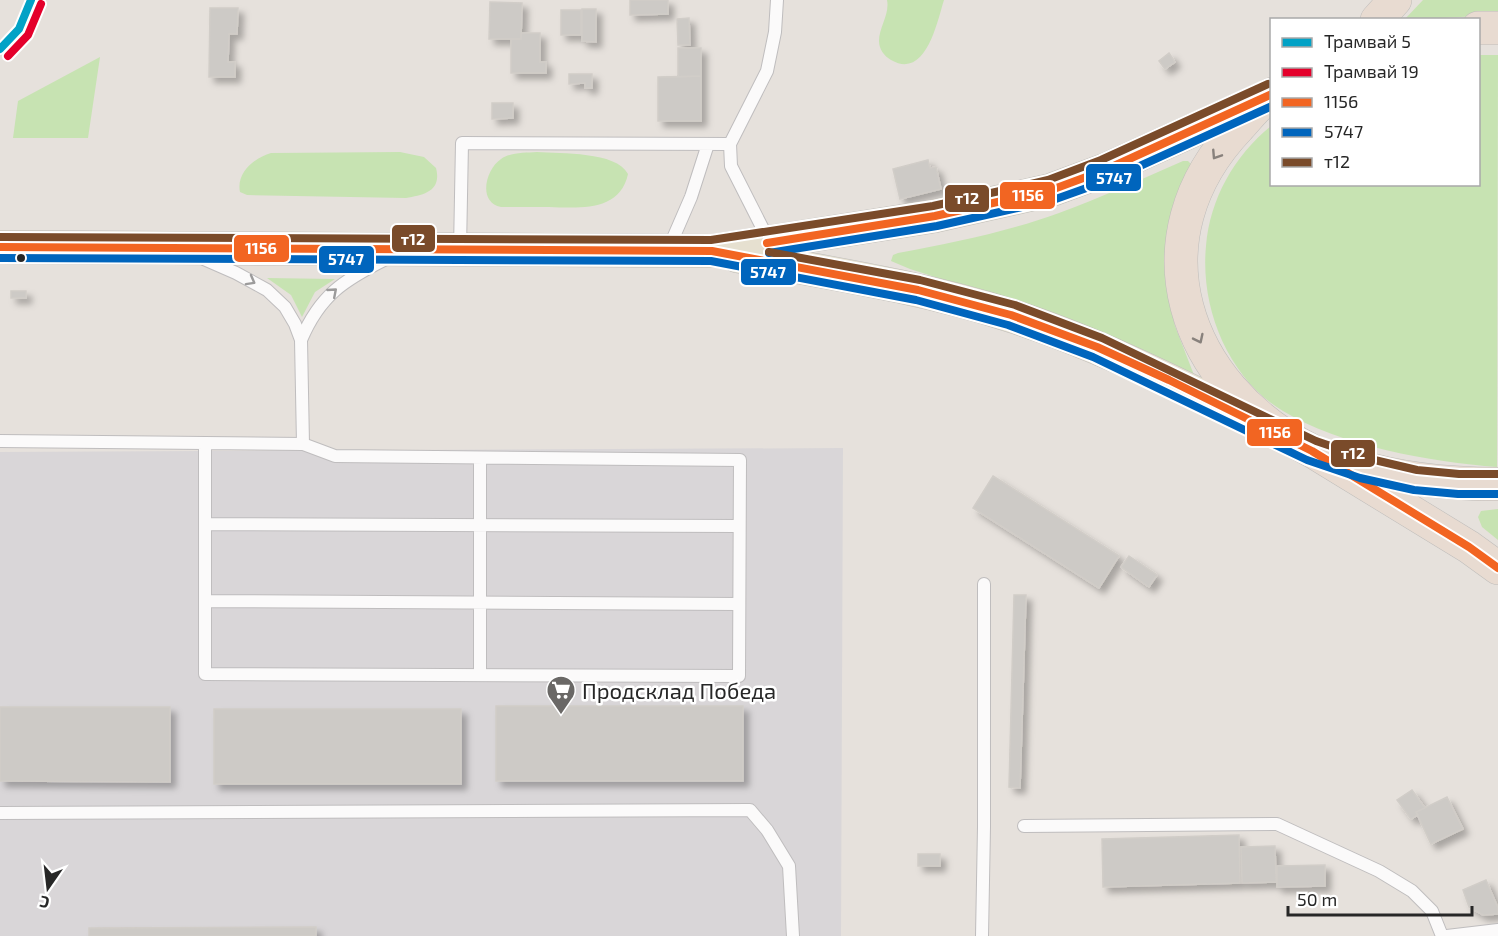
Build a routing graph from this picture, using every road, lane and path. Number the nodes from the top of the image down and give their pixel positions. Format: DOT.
graph roads {
  1 [pos="777,0"];
  2 [pos="1395,0"];
  3 [pos="1379,18"];
  4 [pos="1480,28"];
  5 [pos="1498,28"];
  6 [pos="1270,95"];
  7 [pos="708,144"];
  8 [pos="730,144"];
  9 [pos="769,242"];
  10 [pos="0,247"];
  11 [pos="179,248"];
  12 [pos="405,249"];
  13 [pos="460,250"];
  14 [pos="668,251"];
  15 [pos="712,251"];
  16 [pos="301,340"];
  17 [pos="0,441"];
  18 [pos="205,443"];
  19 [pos="303,444"];
  20 [pos="1301,445"];
  21 [pos="480,458"];
  22 [pos="1498,484"];
  23 [pos="205,524"];
  24 [pos="480,525"];
  25 [pos="739,526"];
  26 [pos="1498,568"];
  27 [pos="984,584"];
  28 [pos="206,601"];
  29 [pos="480,602"];
  30 [pos="739,604"];
  31 [pos="480,675"];
  32 [pos="0,813"];
  33 [pos="1024,826"];
  34 [pos="1498,930"];
  35 [pos="793,936"];
  36 [pos="982,936"];
  37 [pos="1442,936"];
  38 [pos="1447,936"];
  1 -- 8 [label="lane"];
  2 -- 3 [label="highway"];
  4 -- 5 [label="highway"];
  6 -- 9 [label="main road"];
  6 -- 20 [label="highway, one-way"];
  7 -- 8 [label="lane"];
  7 -- 13 [label="lane"];
  7 -- 14 [label="lane"];
  8 -- 9 [label="lane"];
  9 -- 15 [label="main road"];
  10 -- 11 [label="main road"];
  11 -- 12 [label="main road"];
  11 -- 16 [label="lane, one-way"];
  12 -- 13 [label="main road"];
  16 -- 12 [label="lane, one-way"];
  13 -- 14 [label="main road"];
  14 -- 15 [label="main road"];
  15 -- 20 [label="main road"];
  16 -- 19 [label="lane"];
  17 -- 18 [label="lane"];
  18 -- 19 [label="lane"];
  18 -- 23 [label="lane"];
  19 -- 21 [label="lane"];
  20 -- 22 [label="highway"];
  20 -- 26 [label="highway"];
  21 -- 24 [label="lane"];
  21 -- 25 [label="lane"];
  23 -- 24 [label="lane"];
  23 -- 28 [label="lane"];
  24 -- 25 [label="lane"];
  24 -- 29 [label="lane"];
  25 -- 30 [label="lane"];
  27 -- 36 [label="lane"];
  28 -- 29 [label="lane"];
  28 -- 31 [label="lane"];
  29 -- 30 [label="lane"];
  29 -- 31 [label="lane"];
  30 -- 31 [label="lane"];
  32 -- 35 [label="lane"];
  33 -- 37 [label="lane"];
  34 -- 38 [label="lane"];
}
